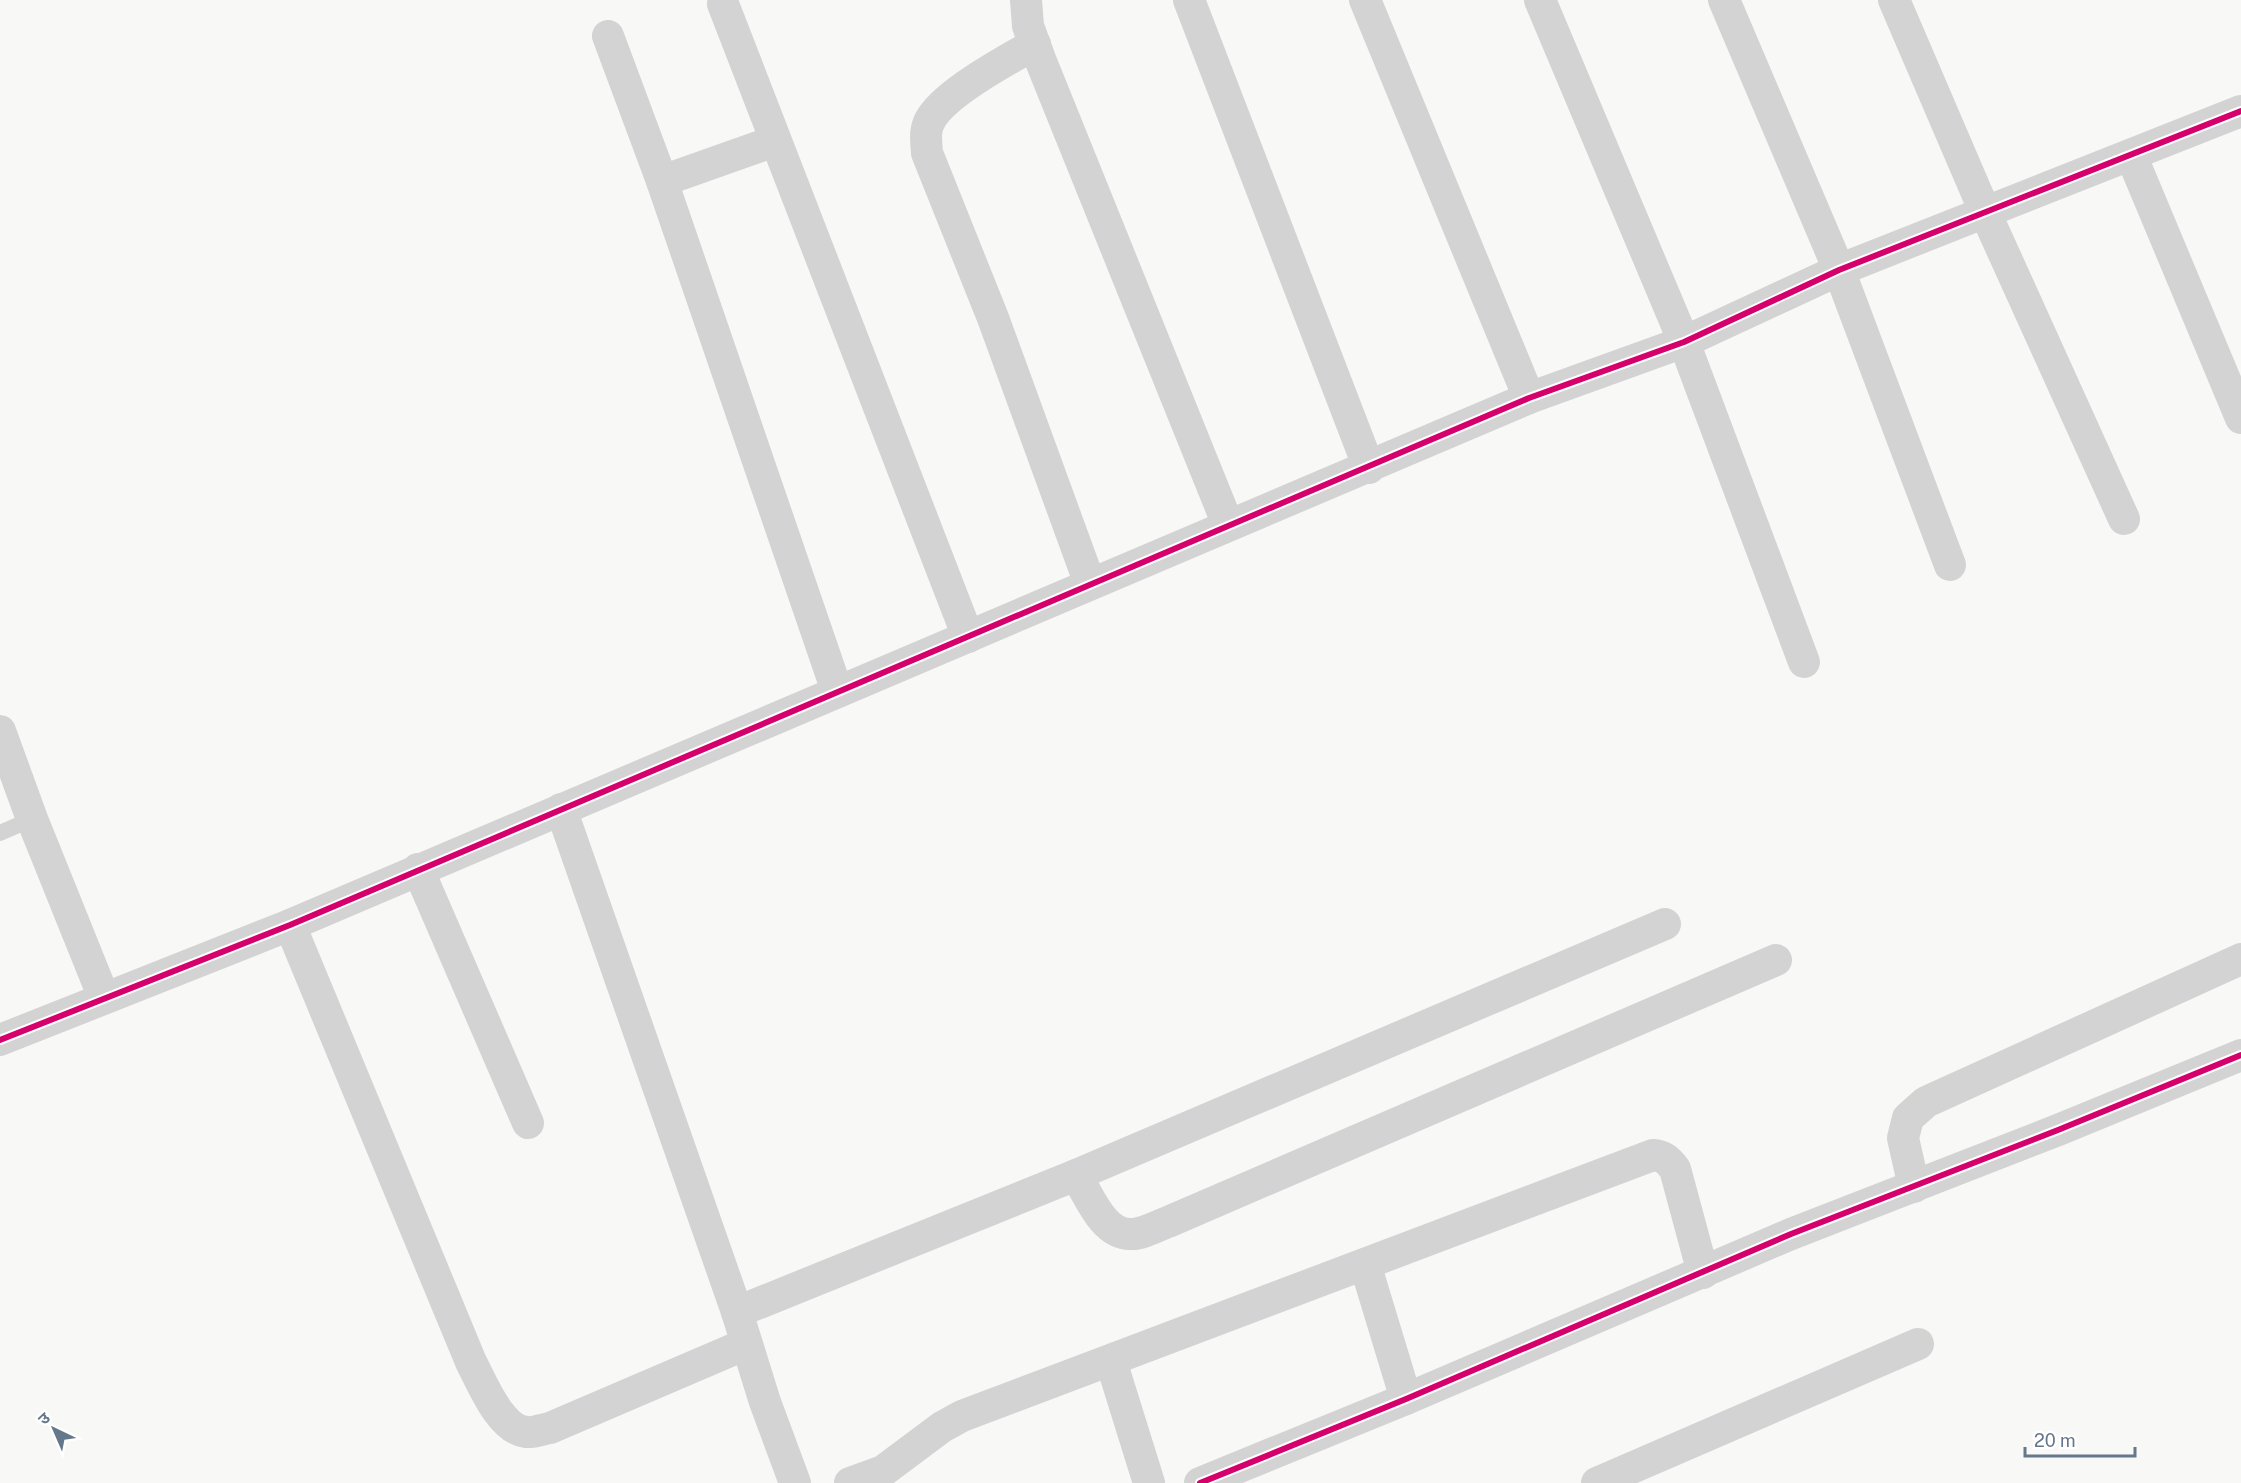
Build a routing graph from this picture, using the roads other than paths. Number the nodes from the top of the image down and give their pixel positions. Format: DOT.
graph roads {
  1 [pos="1026,0"];
  2 [pos="1189,0"];
  3 [pos="1365,0"];
  4 [pos="1540,0"];
  5 [pos="1724,0"];
  6 [pos="1894,0"];
  7 [pos="723,4"];
  8 [pos="608,36"];
  9 [pos="1035,44"];
  10 [pos="2241,111"];
  11 [pos="775,141"];
  12 [pos="2131,155"];
  13 [pos="662,181"];
  14 [pos="1985,212"];
  15 [pos="1839,270"];
  16 [pos="1684,342"];
  17 [pos="1529,398"];
  18 [pos="2241,418"];
  19 [pos="1369,468"];
  20 [pos="2124,519"];
  21 [pos="1228,525"];
  22 [pos="1950,565"];
  23 [pos="1090,584"];
  24 [pos="968,637"];
  25 [pos="1804,662"];
  26 [pos="837,691"];
  27 [pos="0,731"];
  28 [pos="561,809"];
  29 [pos="32,819"];
  30 [pos="0,833"];
  31 [pos="418,869"];
  32 [pos="1665,924"];
  33 [pos="290,925"];
  34 [pos="2241,959"];
  35 [pos="1776,960"];
  36 [pos="104,998"];
  37 [pos="0,1040"];
  38 [pos="2241,1055"];
  39 [pos="528,1123"];
  40 [pos="1076,1175"];
  41 [pos="1914,1187"];
  42 [pos="1365,1264"];
  43 [pos="1703,1273"];
  44 [pos="737,1312"];
  45 [pos="746,1344"];
  46 [pos="1918,1344"];
  47 [pos="1111,1361"];
  48 [pos="1406,1399"];
  49 [pos="795,1483"];
  50 [pos="850,1483"];
  51 [pos="1149,1483"];
  52 [pos="1200,1483"];
  53 [pos="1597,1483"];
  1 -- 9 [label="street"];
  2 -- 19 [label="street"];
  3 -- 17 [label="street"];
  4 -- 16 [label="street"];
  5 -- 15 [label="street"];
  6 -- 14 [label="street"];
  7 -- 11 [label="street"];
  8 -- 13 [label="street"];
  9 -- 21 [label="street"];
  9 -- 23 [label="street"];
  10 -- 12 [label="street"];
  11 -- 13 [label="street"];
  11 -- 24 [label="street"];
  12 -- 14 [label="street"];
  12 -- 18 [label="street"];
  13 -- 26 [label="street"];
  14 -- 15 [label="street"];
  14 -- 20 [label="street"];
  15 -- 16 [label="street"];
  15 -- 22 [label="street"];
  16 -- 17 [label="street"];
  16 -- 25 [label="street"];
  17 -- 19 [label="street"];
  19 -- 21 [label="street"];
  21 -- 23 [label="street"];
  23 -- 24 [label="street"];
  24 -- 26 [label="street"];
  26 -- 28 [label="street"];
  27 -- 29 [label="street"];
  28 -- 31 [label="street"];
  28 -- 44 [label="street"];
  29 -- 30 [label="lane"];
  29 -- 36 [label="street"];
  31 -- 33 [label="street"];
  31 -- 39 [label="street"];
  32 -- 40 [label="street"];
  33 -- 36 [label="street"];
  33 -- 45 [label="street"];
  34 -- 41 [label="street"];
  35 -- 40 [label="street"];
  36 -- 37 [label="street"];
  38 -- 41 [label="street"];
  40 -- 44 [label="street"];
  41 -- 43 [label="street"];
  42 -- 43 [label="street"];
  42 -- 47 [label="street"];
  42 -- 48 [label="street"];
  43 -- 48 [label="street"];
  44 -- 45 [label="street"];
  45 -- 49 [label="street"];
  46 -- 53 [label="street"];
  47 -- 50 [label="street"];
  47 -- 51 [label="street"];
  48 -- 52 [label="street"];
}
